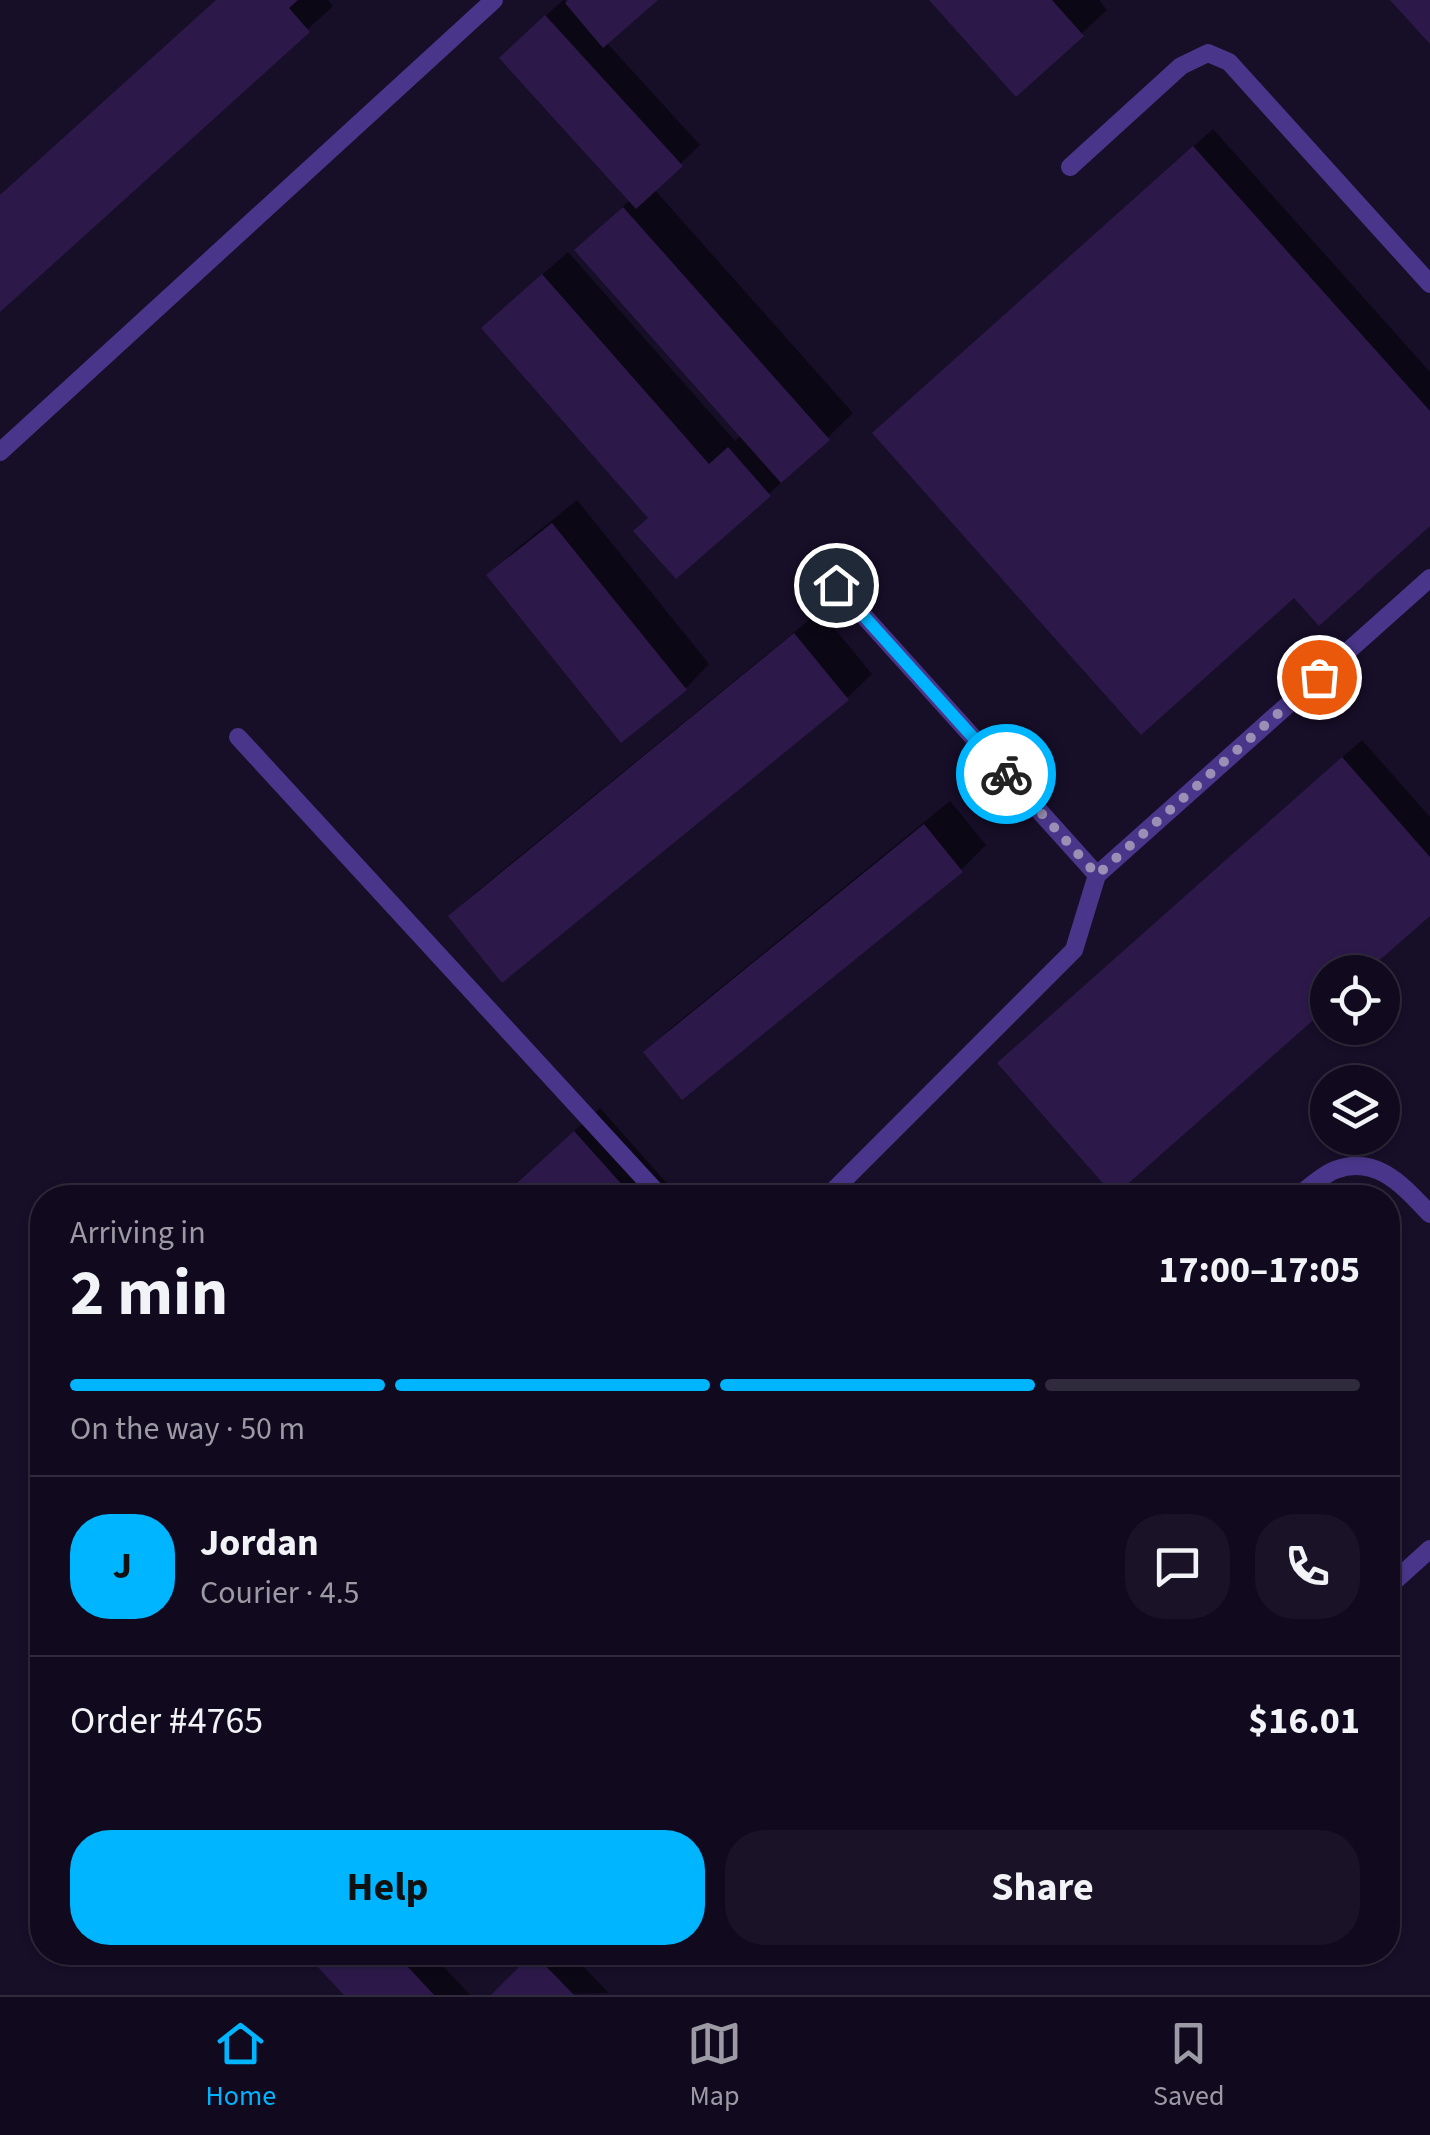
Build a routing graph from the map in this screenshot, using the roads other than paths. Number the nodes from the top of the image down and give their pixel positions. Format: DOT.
graph roads {
  1 [pos="494,0"];
  2 [pos="1070,167"];
  3 [pos="1430,284"];
  4 [pos="0,452"];
  5 [pos="1430,578"];
  6 [pos="836,585"];
  7 [pos="238,737"];
  8 [pos="1097,875"];
  9 [pos="650,1185"];
  10 [pos="839,1185"];
  11 [pos="1314,1185"];
  12 [pos="1430,1214"];
  13 [pos="1430,1549"];
  14 [pos="1400,1575"];
  1 -- 4 [label="lane"];
  2 -- 3 [label="lane"];
  5 -- 8 [label="lane"];
  6 -- 8 [label="lane"];
  7 -- 9 [label="lane"];
  8 -- 10 [label="lane"];
  11 -- 12 [label="lane"];
  13 -- 14 [label="lane"];
}
